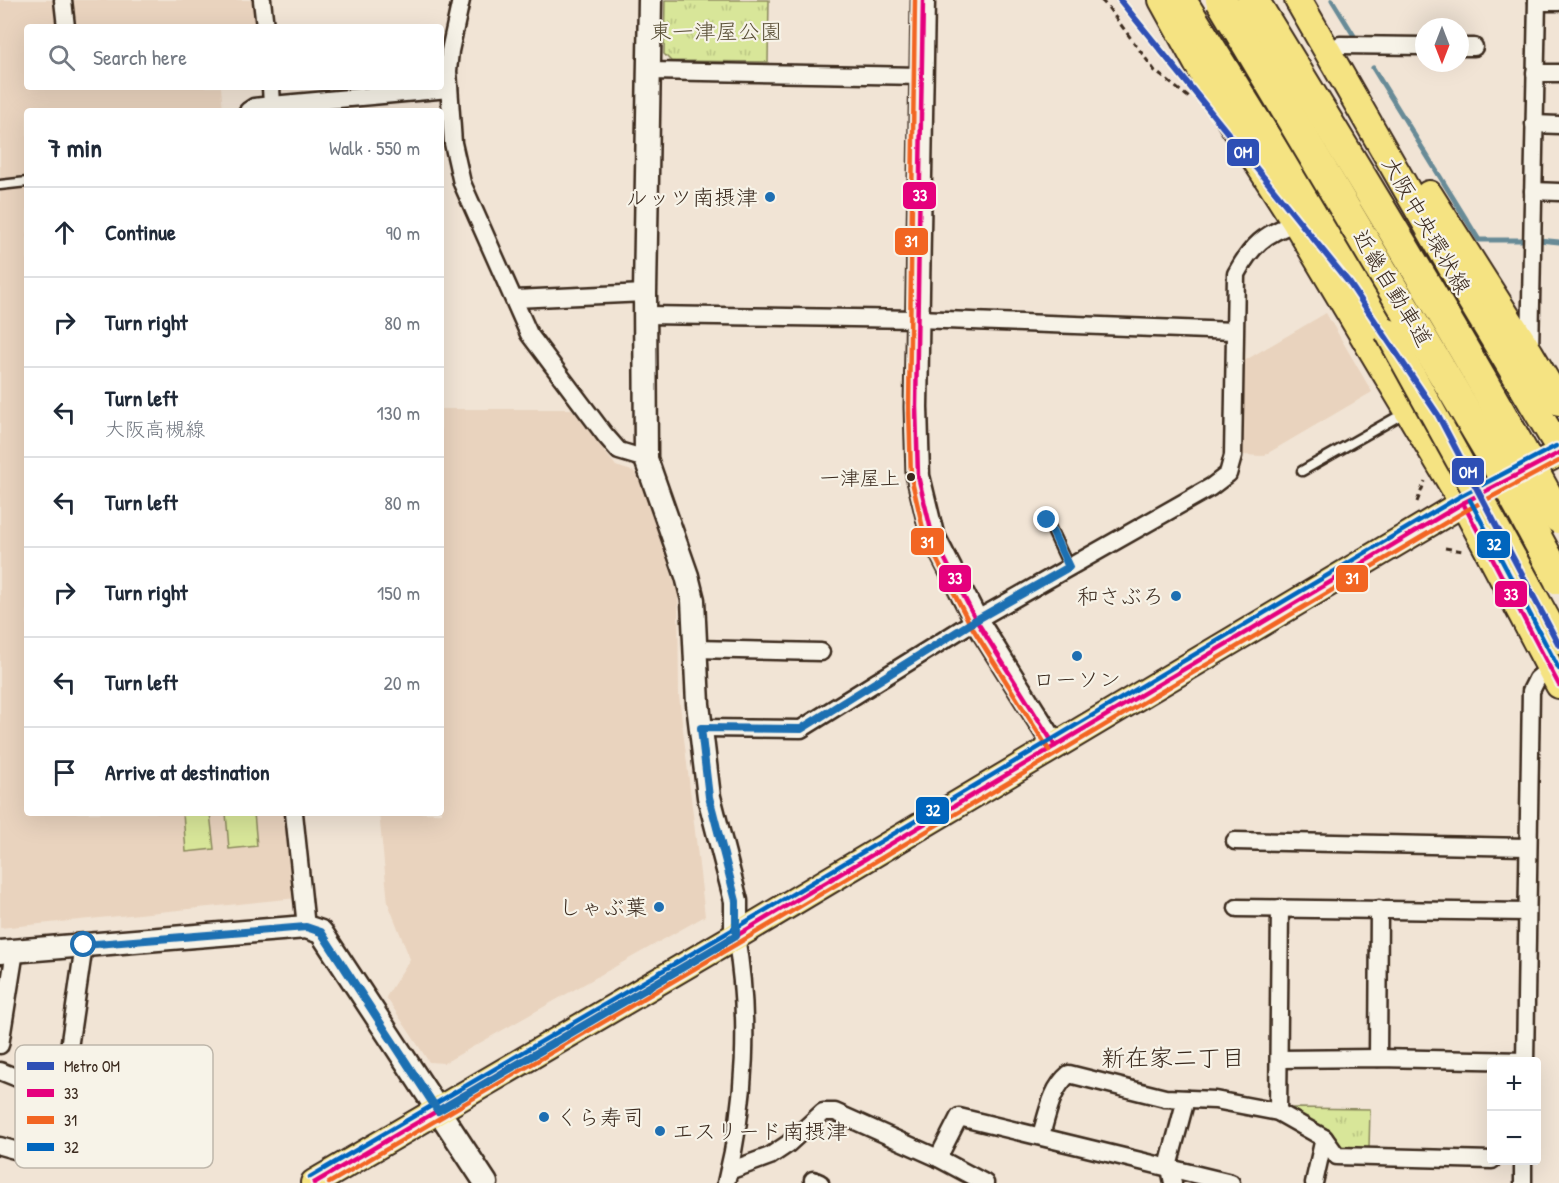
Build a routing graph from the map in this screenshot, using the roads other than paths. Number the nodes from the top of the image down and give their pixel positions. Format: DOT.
graph roads {
  1 [pos="63,0"];
  2 [pos="262,0"];
  3 [pos="461,0"];
  4 [pos="650,0"];
  5 [pos="923,0"];
  6 [pos="1162,0"];
  7 [pos="1183,0"];
  8 [pos="1221,0"];
  9 [pos="1253,0"];
  10 [pos="1298,0"];
  11 [pos="1314,0"];
  12 [pos="1537,1"];
  13 [pos="1559,2"];
  14 [pos="66,24"];
  15 [pos="265,24"];
  16 [pos="1340,45"];
  17 [pos="1415,46"];
  18 [pos="649,71"];
  19 [pos="1535,73"];
  20 [pos="1559,73"];
  21 [pos="922,76"];
  22 [pos="444,89"];
  23 [pos="449,89"];
  24 [pos="271,90"];
  25 [pos="438,90"];
  26 [pos="272,105"];
  27 [pos="252,108"];
  28 [pos="1534,124"];
  29 [pos="1559,125"];
  30 [pos="24,182"];
  31 [pos="0,185"];
  32 [pos="1533,191"];
  33 [pos="1559,192"];
  34 [pos="1296,222"];
  35 [pos="515,299"];
  36 [pos="645,304"];
  37 [pos="918,319"];
  38 [pos="1234,331"];
  39 [pos="1530,353"];
  40 [pos="1559,402"];
  41 [pos="1408,411"];
  42 [pos="1559,450"];
  43 [pos="646,459"];
  44 [pos="1302,471"];
  45 [pos="1463,503"];
  46 [pos="1559,518"];
  47 [pos="1047,520"];
  48 [pos="1069,567"];
  49 [pos="1559,579"];
  50 [pos="976,620"];
  51 [pos="1559,641"];
  52 [pos="695,649"];
  53 [pos="821,652"];
  54 [pos="1555,676"];
  55 [pos="701,728"];
  56 [pos="1055,746"];
  57 [pos="294,816"];
  58 [pos="1235,841"];
  59 [pos="1527,847"];
  60 [pos="1237,908"];
  61 [pos="1280,908"];
  62 [pos="1379,909"];
  63 [pos="1527,912"];
  64 [pos="306,927"];
  65 [pos="736,936"];
  66 [pos="84,945"];
  67 [pos="7,951"];
  68 [pos="0,1045"];
  69 [pos="69,1045"];
  70 [pos="1525,1057"];
  71 [pos="1378,1058"];
  72 [pos="1279,1059"];
  73 [pos="1487,1060"];
  74 [pos="0,1071"];
  75 [pos="15,1077"];
  76 [pos="1186,1099"];
  77 [pos="438,1111"];
  78 [pos="1278,1112"];
  79 [pos="1041,1136"];
  80 [pos="1324,1138"];
  81 [pos="0,1146"];
  82 [pos="15,1150"];
  83 [pos="938,1158"];
  84 [pos="1487,1160"];
  85 [pos="1523,1165"];
  86 [pos="1171,1176"];
  87 [pos="728,1177"];
  88 [pos="314,1183"];
  89 [pos="486,1183"];
  90 [pos="985,1183"];
  91 [pos="1231,1183"];
  92 [pos="1314,1183"];
  93 [pos="1523,1183"];
  1 -- 14 [label="street"];
  2 -- 15 [label="street"];
  3 -- 23 [label="street"];
  4 -- 18 [label="street"];
  5 -- 21 [label="street"];
  6 -- 34 [label="main road"];
  7 -- 51 [label="main road, bridge"];
  8 -- 49 [label="highway, 近畿自動車道, bridge"];
  9 -- 46 [label="highway, 近畿自動車道, bridge"];
  10 -- 42 [label="main road, 大阪中央環状線"];
  11 -- 16 [label="main road"];
  12 -- 13 [label="street"];
  12 -- 19 [label="street"];
  16 -- 17 [label="street"];
  16 -- 39 [label="main road"];
  18 -- 21 [label="street"];
  18 -- 36 [label="street"];
  19 -- 20 [label="street"];
  19 -- 28 [label="street"];
  21 -- 37 [label="street"];
  22 -- 23 [label="street"];
  23 -- 35 [label="street"];
  24 -- 26 [label="street"];
  25 -- 26 [label="street"];
  26 -- 27 [label="street"];
  28 -- 29 [label="street"];
  28 -- 32 [label="street"];
  30 -- 31 [label="lane"];
  32 -- 33 [label="street"];
  32 -- 39 [label="street"];
  34 -- 38 [label="street"];
  34 -- 41 [label="main road"];
  35 -- 36 [label="street"];
  35 -- 43 [label="street"];
  36 -- 37 [label="street"];
  36 -- 43 [label="street"];
  37 -- 38 [label="street"];
  37 -- 50 [label="street"];
  38 -- 48 [label="street"];
  39 -- 40 [label="main road"];
  41 -- 44 [label="lane"];
  41 -- 45 [label="main road"];
  42 -- 45 [label="main road"];
  43 -- 52 [label="street"];
  45 -- 54 [label="main road"];
  45 -- 56 [label="main road"];
  47 -- 48 [label="lane"];
  48 -- 50 [label="street"];
  50 -- 55 [label="street"];
  50 -- 56 [label="street"];
  52 -- 53 [label="street"];
  52 -- 55 [label="street"];
  54 -- 59 [label="street"];
  55 -- 65 [label="street"];
  56 -- 65 [label="main road"];
  57 -- 64 [label="street"];
  58 -- 59 [label="street"];
  59 -- 63 [label="street"];
  60 -- 61 [label="street"];
  61 -- 62 [label="street"];
  61 -- 72 [label="street"];
  62 -- 63 [label="street"];
  62 -- 71 [label="street"];
  63 -- 70 [label="street"];
  64 -- 66 [label="street"];
  64 -- 77 [label="street"];
  65 -- 77 [label="main road"];
  65 -- 87 [label="street"];
  66 -- 67 [label="street"];
  66 -- 69 [label="street"];
  67 -- 68 [label="street"];
  71 -- 72 [label="street"];
  71 -- 73 [label="street"];
  72 -- 78 [label="street"];
  74 -- 75 [label="street"];
  76 -- 78 [label="street"];
  76 -- 79 [label="street"];
  76 -- 86 [label="street"];
  77 -- 88 [label="main road"];
  77 -- 89 [label="street"];
  78 -- 80 [label="street"];
  79 -- 83 [label="street"];
  79 -- 86 [label="street"];
  80 -- 84 [label="street"];
  80 -- 92 [label="street"];
  81 -- 82 [label="street"];
  83 -- 87 [label="street"];
  83 -- 90 [label="street"];
  85 -- 93 [label="street"];
  86 -- 91 [label="street"];
}
